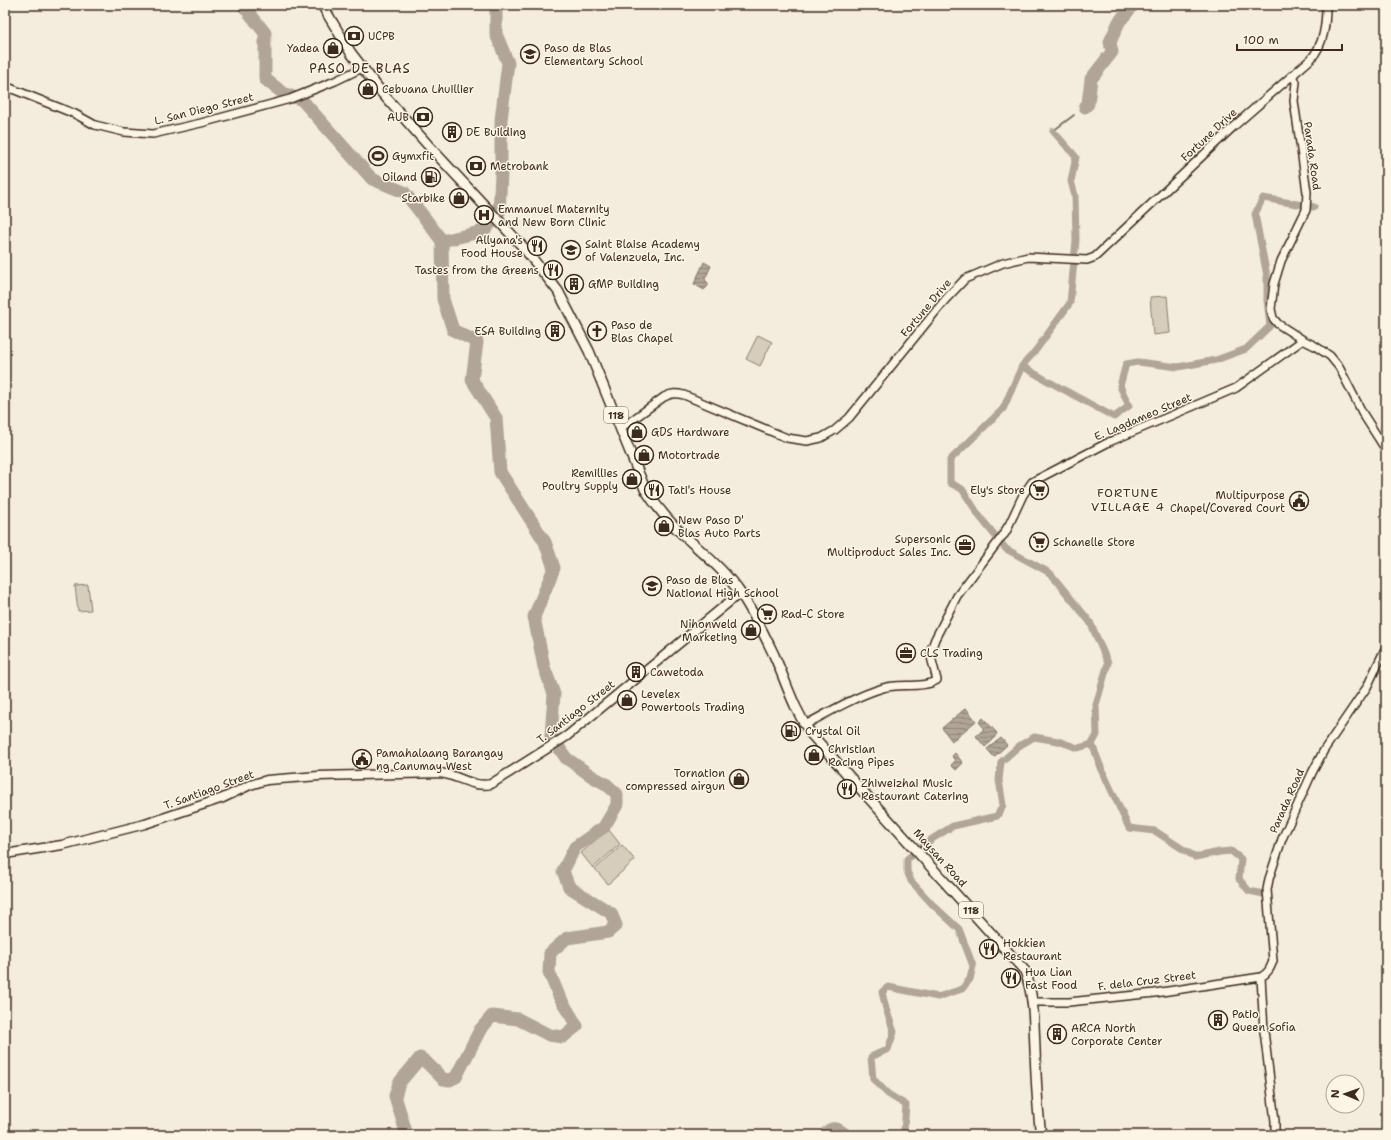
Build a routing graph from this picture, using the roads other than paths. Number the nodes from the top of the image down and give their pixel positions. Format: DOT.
graph roads {
  1 [pos="322,5"];
  2 [pos="1326,5"];
  3 [pos="362,68"];
  4 [pos="1293,76"];
  5 [pos="5,86"];
  6 [pos="1303,340"];
  7 [pos="621,428"];
  8 [pos="1386,450"];
  9 [pos="740,593"];
  10 [pos="1386,647"];
  11 [pos="804,725"];
  12 [pos="5,854"];
  13 [pos="1261,978"];
  14 [pos="1034,1002"];
  15 [pos="1041,1135"];
  16 [pos="1275,1135"];
  1 -- 3 [label="main road, 118"];
  2 -- 4 [label="street, Fortune Drive"];
  3 -- 5 [label="street, L. San Diego Street"];
  3 -- 7 [label="main road, 118"];
  4 -- 6 [label="street, Parada Road"];
  4 -- 7 [label="street, Fortune Drive"];
  6 -- 8 [label="street, Parada Road"];
  6 -- 11 [label="street, E. Lagdameo Street"];
  7 -- 9 [label="main road, 118"];
  9 -- 11 [label="main road, 118"];
  9 -- 12 [label="main road, T. Santiago Street"];
  10 -- 13 [label="street, Parada Road"];
  11 -- 14 [label="main road, Maysan Road / 118"];
  13 -- 14 [label="street, F. dela Cruz Street"];
  13 -- 16 [label="street"];
  14 -- 15 [label="main road, Maysan Road / 118"];
}
